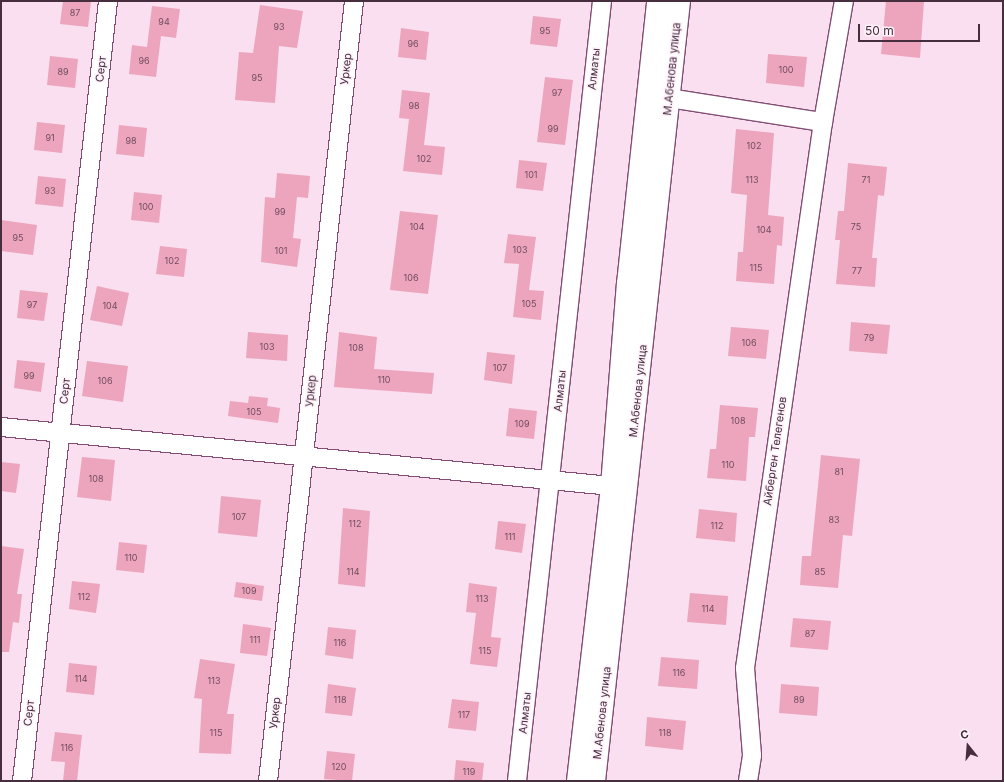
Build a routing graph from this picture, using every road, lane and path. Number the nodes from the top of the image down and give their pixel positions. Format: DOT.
graph roads {
  1 [pos="108,1"];
  2 [pos="354,1"];
  3 [pos="602,1"];
  4 [pos="658,1"];
  5 [pos="679,1"];
  6 [pos="844,1"];
  7 [pos="669,98"];
  8 [pos="823,122"];
  9 [pos="1,427"];
  10 [pos="60,433"];
  11 [pos="303,457"];
  12 [pos="550,482"];
  13 [pos="612,486"];
  14 [pos="22,781"];
  15 [pos="268,781"];
  16 [pos="517,781"];
  17 [pos="578,781"];
  18 [pos="594,781"];
  19 [pos="748,781"];
  1 -- 10 [label="street, Серт"];
  2 -- 11 [label="street, Уркер"];
  3 -- 12 [label="street, Алматы"];
  4 -- 13 [label="main road, М.Абенова улица"];
  5 -- 7 [label="main road, М.Абенова улица"];
  6 -- 8 [label="street, Айберген Телегенов"];
  7 -- 8 [label="street"];
  7 -- 18 [label="main road, М.Абенова улица"];
  8 -- 19 [label="street, Айберген Телегенов"];
  9 -- 10 [label="street"];
  10 -- 11 [label="street"];
  10 -- 14 [label="street, Серт"];
  11 -- 12 [label="street"];
  11 -- 15 [label="street, Уркер"];
  12 -- 13 [label="street"];
  12 -- 16 [label="street, Алматы"];
  13 -- 17 [label="main road, М.Абенова улица"];
}
